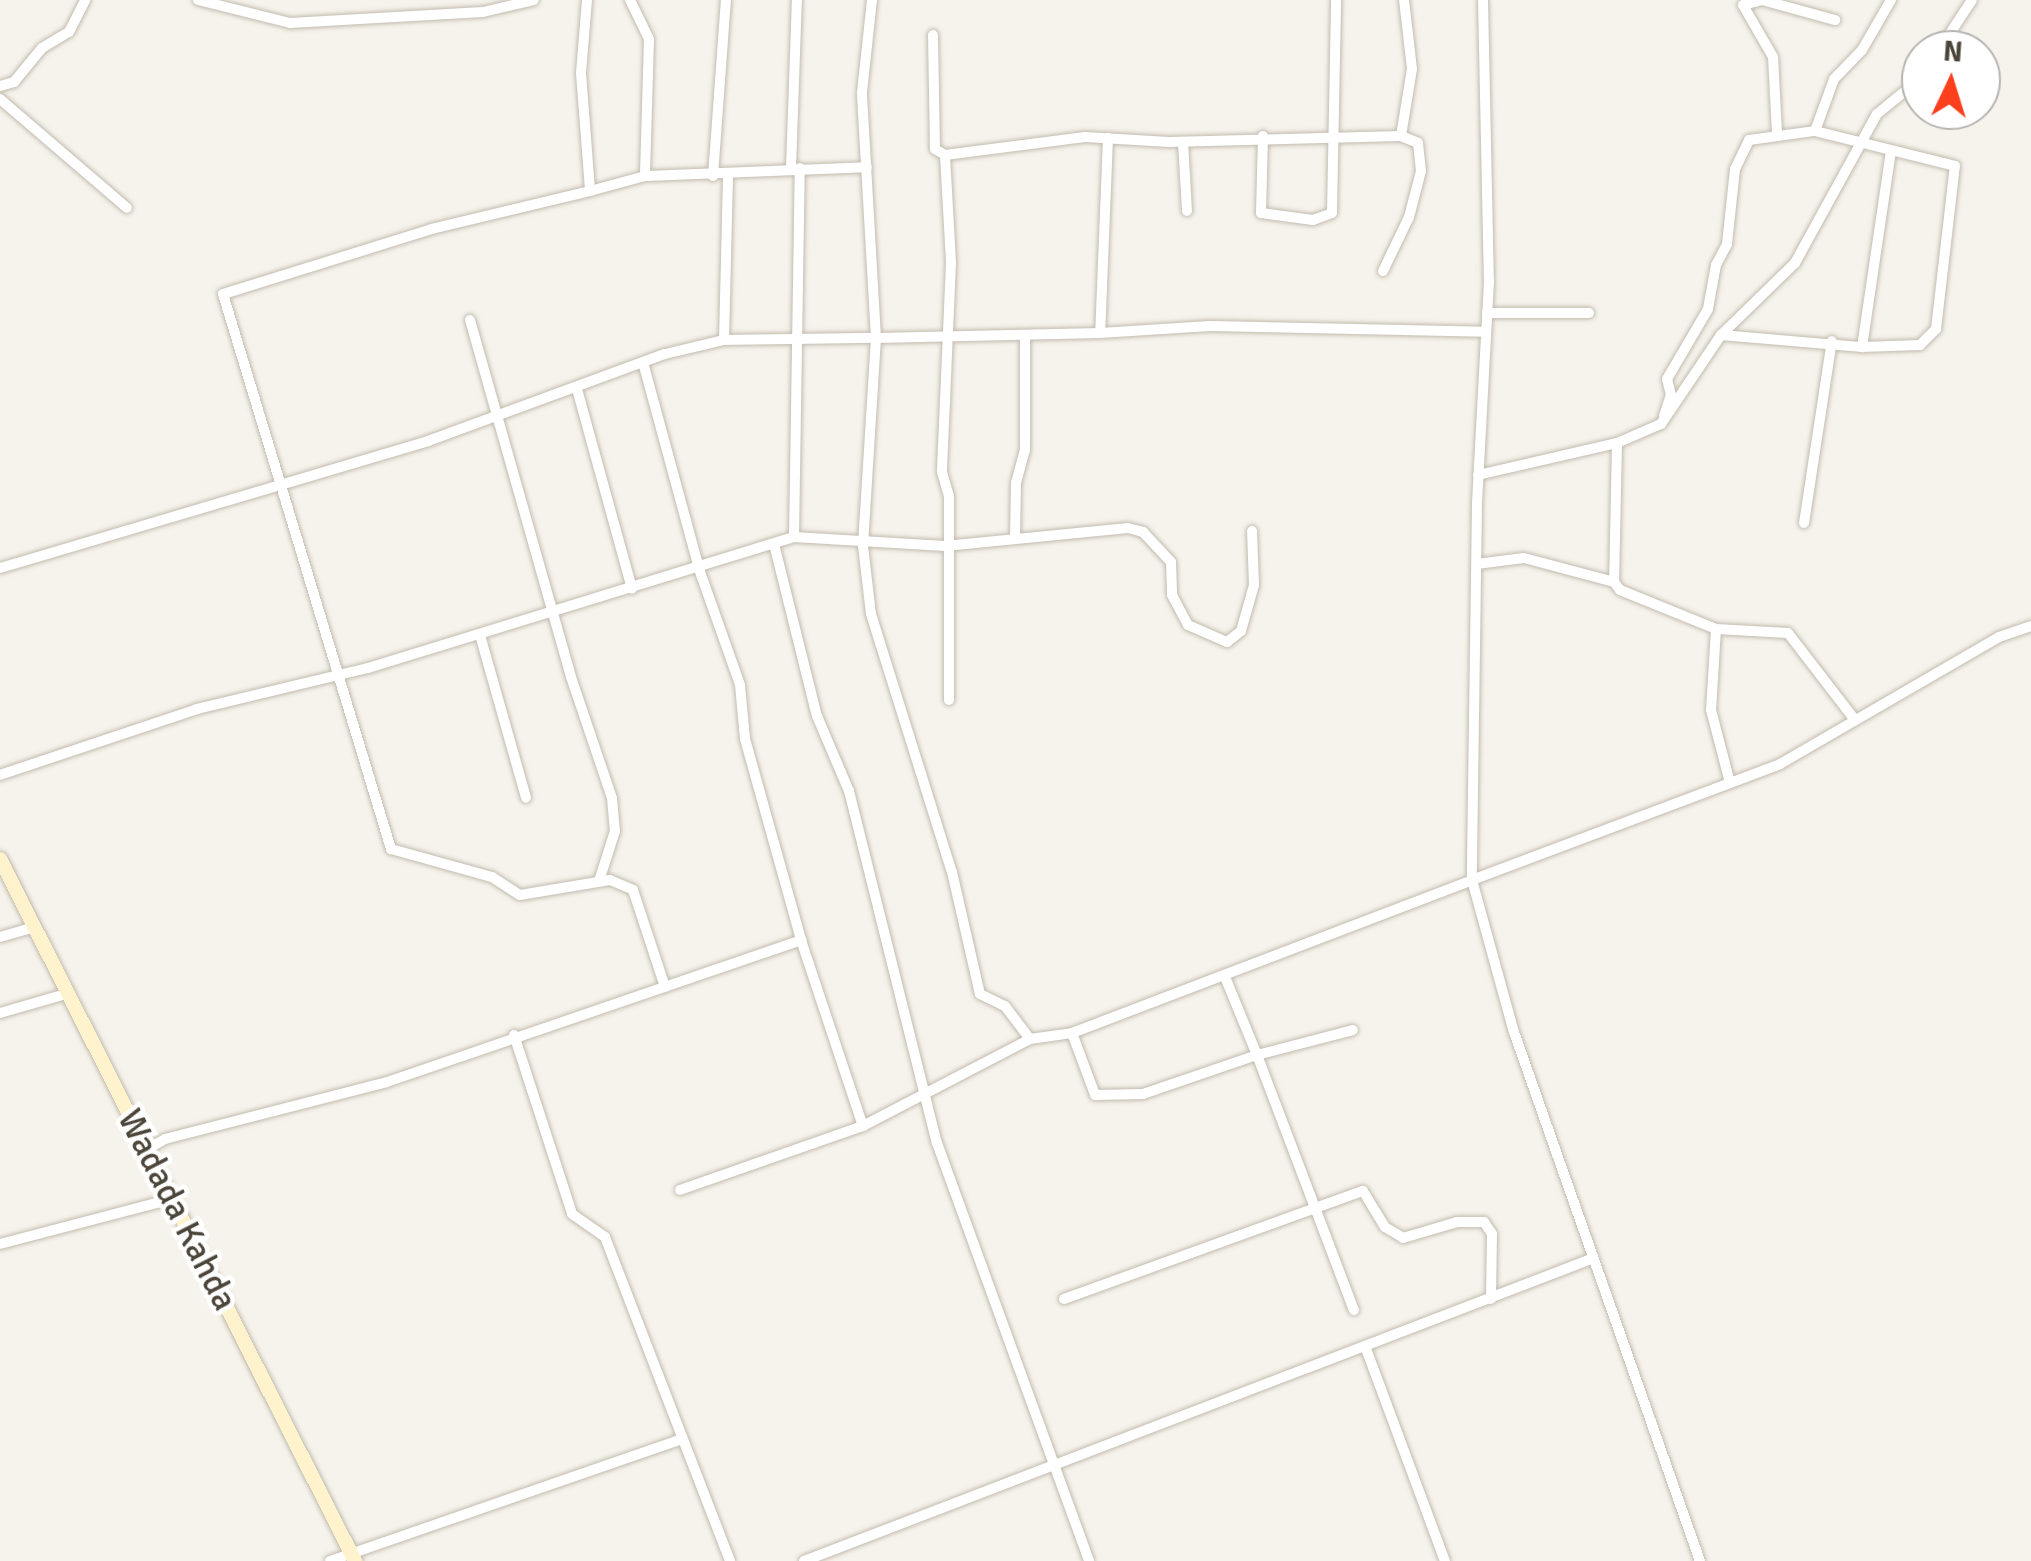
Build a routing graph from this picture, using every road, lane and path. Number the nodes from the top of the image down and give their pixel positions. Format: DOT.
graph roads {
  1 [pos="85,0"];
  2 [pos="198,0"];
  3 [pos="534,0"];
  4 [pos="587,0"];
  5 [pos="630,0"];
  6 [pos="726,0"];
  7 [pos="797,0"];
  8 [pos="872,0"];
  9 [pos="1336,0"];
  10 [pos="1404,0"];
  11 [pos="1483,0"];
  12 [pos="1891,0"];
  13 [pos="1972,0"];
  14 [pos="1835,20"];
  15 [pos="1953,30"];
  16 [pos="933,35"];
  17 [pos="0,86"];
  18 [pos="1901,94"];
  19 [pos="0,99"];
  20 [pos="1815,132"];
  21 [pos="1777,133"];
  22 [pos="1262,136"];
  23 [pos="1336,136"];
  24 [pos="1400,136"];
  25 [pos="1108,138"];
  26 [pos="1183,142"];
  27 [pos="1861,144"];
  28 [pos="1891,151"];
  29 [pos="945,155"];
  30 [pos="866,167"];
  31 [pos="796,168"];
  32 [pos="645,176"];
  33 [pos="712,176"];
  34 [pos="728,176"];
  35 [pos="590,190"];
  36 [pos="128,208"];
  37 [pos="1187,210"];
  38 [pos="1383,271"];
  39 [pos="1487,314"];
  40 [pos="1589,314"];
  41 [pos="470,320"];
  42 [pos="1486,332"];
  43 [pos="1100,333"];
  44 [pos="1721,334"];
  45 [pos="1025,336"];
  46 [pos="947,337"];
  47 [pos="876,338"];
  48 [pos="724,340"];
  49 [pos="1832,340"];
  50 [pos="798,343"];
  51 [pos="1862,347"];
  52 [pos="644,366"];
  53 [pos="577,389"];
  54 [pos="502,416"];
  55 [pos="1661,424"];
  56 [pos="1617,442"];
  57 [pos="1478,475"];
  58 [pos="283,479"];
  59 [pos="1804,523"];
  60 [pos="1252,531"];
  61 [pos="794,537"];
  62 [pos="1014,539"];
  63 [pos="774,544"];
  64 [pos="863,546"];
  65 [pos="945,546"];
  66 [pos="1478,564"];
  67 [pos="0,568"];
  68 [pos="699,569"];
  69 [pos="1614,582"];
  70 [pos="632,589"];
  71 [pos="557,612"];
  72 [pos="2031,626"];
  73 [pos="1716,629"];
  74 [pos="480,634"];
  75 [pos="334,677"];
  76 [pos="949,700"];
  77 [pos="1855,720"];
  78 [pos="0,775"];
  79 [pos="1730,783"];
  80 [pos="526,798"];
  81 [pos="0,859"];
  82 [pos="600,880"];
  83 [pos="1472,880"];
  84 [pos="32,928"];
  85 [pos="0,938"];
  86 [pos="801,940"];
  87 [pos="1225,977"];
  88 [pos="666,987"];
  89 [pos="66,994"];
  90 [pos="0,1013"];
  91 [pos="1353,1030"];
  92 [pos="1072,1033"];
  93 [pos="514,1035"];
  94 [pos="1030,1039"];
  95 [pos="1257,1055"];
  96 [pos="928,1097"];
  97 [pos="863,1126"];
  98 [pos="146,1150"];
  99 [pos="680,1190"];
  100 [pos="172,1199"];
  101 [pos="1314,1206"];
  102 [pos="0,1244"];
  103 [pos="1591,1259"];
  104 [pos="1064,1298"];
  105 [pos="1491,1299"];
  106 [pos="1354,1310"];
  107 [pos="1365,1346"];
  108 [pos="683,1438"];
  109 [pos="1056,1468"];
  110 [pos="353,1558"];
  111 [pos="330,1561"];
  112 [pos="730,1561"];
  113 [pos="804,1561"];
  114 [pos="1089,1561"];
  115 [pos="1445,1561"];
  116 [pos="1700,1561"];
  1 -- 17 [label="street"];
  2 -- 3 [label="street"];
  4 -- 35 [label="street"];
  5 -- 32 [label="street"];
  6 -- 33 [label="street"];
  7 -- 31 [label="street"];
  8 -- 30 [label="street"];
  9 -- 23 [label="street"];
  10 -- 24 [label="street"];
  11 -- 39 [label="street"];
  12 -- 20 [label="street"];
  13 -- 15 [label="street"];
  14 -- 21 [label="street"];
  16 -- 29 [label="street"];
  18 -- 27 [label="street"];
  19 -- 36 [label="street"];
  20 -- 21 [label="street"];
  20 -- 27 [label="street"];
  21 -- 55 [label="street"];
  22 -- 23 [label="street"];
  22 -- 23 [label="street"];
  22 -- 26 [label="street"];
  23 -- 24 [label="street"];
  24 -- 38 [label="street"];
  25 -- 26 [label="street"];
  25 -- 29 [label="street"];
  25 -- 43 [label="street"];
  26 -- 37 [label="street"];
  27 -- 28 [label="street"];
  27 -- 44 [label="street"];
  28 -- 51 [label="street"];
  28 -- 51 [label="street"];
  29 -- 46 [label="street"];
  30 -- 31 [label="street"];
  30 -- 47 [label="street"];
  31 -- 34 [label="street"];
  31 -- 50 [label="street"];
  32 -- 33 [label="street"];
  32 -- 35 [label="street"];
  33 -- 34 [label="street"];
  34 -- 48 [label="street"];
  35 -- 58 [label="street"];
  39 -- 40 [label="street"];
  39 -- 42 [label="street"];
  41 -- 54 [label="street"];
  42 -- 43 [label="street"];
  42 -- 57 [label="street"];
  43 -- 45 [label="street"];
  44 -- 49 [label="street"];
  44 -- 55 [label="street"];
  45 -- 46 [label="street"];
  45 -- 62 [label="street"];
  46 -- 47 [label="street"];
  46 -- 65 [label="street"];
  47 -- 50 [label="street"];
  47 -- 64 [label="street"];
  48 -- 50 [label="street"];
  48 -- 52 [label="street"];
  49 -- 51 [label="street"];
  49 -- 59 [label="street"];
  50 -- 61 [label="street"];
  52 -- 53 [label="street"];
  52 -- 68 [label="street"];
  53 -- 54 [label="street"];
  53 -- 70 [label="street"];
  54 -- 58 [label="street"];
  54 -- 71 [label="street"];
  55 -- 56 [label="street"];
  56 -- 57 [label="street"];
  56 -- 69 [label="street"];
  57 -- 66 [label="street"];
  58 -- 67 [label="street"];
  58 -- 75 [label="street"];
  60 -- 62 [label="street"];
  61 -- 63 [label="street"];
  61 -- 64 [label="street"];
  62 -- 65 [label="street"];
  63 -- 68 [label="street"];
  63 -- 96 [label="street"];
  64 -- 65 [label="street"];
  64 -- 94 [label="street"];
  65 -- 76 [label="street"];
  66 -- 69 [label="street"];
  66 -- 83 [label="street"];
  68 -- 70 [label="street"];
  68 -- 86 [label="street"];
  69 -- 73 [label="street"];
  70 -- 71 [label="street"];
  71 -- 74 [label="street"];
  71 -- 82 [label="street"];
  72 -- 77 [label="street"];
  73 -- 77 [label="street"];
  73 -- 79 [label="street"];
  74 -- 75 [label="street"];
  74 -- 80 [label="street"];
  75 -- 78 [label="street"];
  75 -- 82 [label="street"];
  77 -- 79 [label="street"];
  79 -- 83 [label="street"];
  81 -- 84 [label="main road, Wadada Kahda"];
  82 -- 88 [label="street"];
  83 -- 87 [label="street"];
  83 -- 103 [label="street"];
  84 -- 85 [label="street"];
  84 -- 89 [label="main road, Wadada Kahda"];
  86 -- 88 [label="street"];
  86 -- 97 [label="street"];
  87 -- 92 [label="street"];
  87 -- 95 [label="street"];
  88 -- 93 [label="street"];
  89 -- 90 [label="street"];
  89 -- 98 [label="main road, Wadada Kahda"];
  91 -- 95 [label="street"];
  92 -- 94 [label="street"];
  92 -- 95 [label="street"];
  93 -- 98 [label="street"];
  93 -- 108 [label="street"];
  94 -- 96 [label="street"];
  95 -- 101 [label="street"];
  96 -- 97 [label="street"];
  96 -- 109 [label="street"];
  97 -- 99 [label="street"];
  98 -- 100 [label="main road, Wadada Kahda"];
  100 -- 102 [label="street"];
  100 -- 110 [label="main road, Wadada Kahda"];
  101 -- 104 [label="street"];
  101 -- 105 [label="street"];
  101 -- 106 [label="street"];
  103 -- 105 [label="street"];
  103 -- 116 [label="street"];
  105 -- 107 [label="street"];
  107 -- 109 [label="street"];
  107 -- 115 [label="street"];
  108 -- 110 [label="street"];
  108 -- 112 [label="street"];
  109 -- 113 [label="street"];
  109 -- 114 [label="street"];
  110 -- 111 [label="street"];
}
